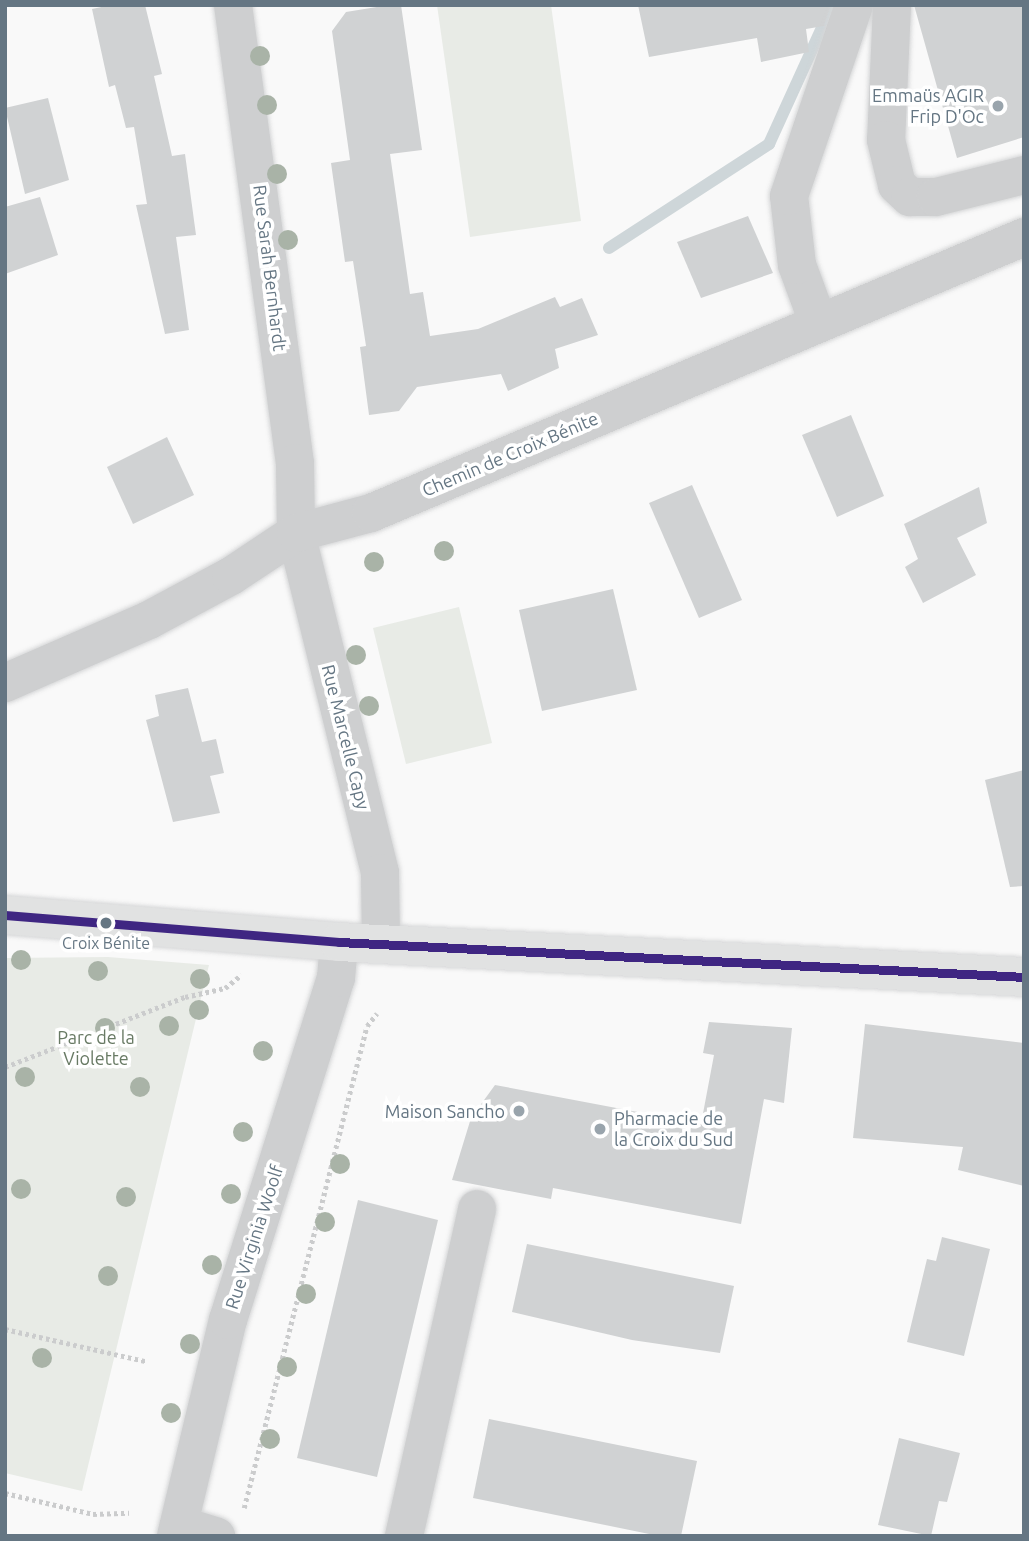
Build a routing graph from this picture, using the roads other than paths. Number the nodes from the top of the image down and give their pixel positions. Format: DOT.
graph roads {
  1 [pos="233,5"];
  2 [pos="854,5"];
  3 [pos="892,5"];
  4 [pos="1022,181"];
  5 [pos="1024,237"];
  6 [pos="818,322"];
  7 [pos="296,533"];
  8 [pos="5,683"];
  9 [pos="5,915"];
  10 [pos="339,942"];
  11 [pos="381,944"];
  12 [pos="1024,977"];
  13 [pos="477,1209"];
  14 [pos="228,1529"];
  15 [pos="177,1531"];
  16 [pos="404,1536"];
  1 -- 7 [label="street, Rue Sarah Bernhardt"];
  2 -- 6 [label="street"];
  3 -- 4 [label="street"];
  5 -- 6 [label="street, Chemin de Croix Bénite"];
  6 -- 7 [label="street, Chemin de Croix Bénite"];
  7 -- 8 [label="street, Chemin de Croix Bénite"];
  7 -- 11 [label="street, Rue Marcelle Capy"];
  9 -- 10 [label="main road"];
  10 -- 11 [label="main road"];
  10 -- 15 [label="street, Rue Virginia Woolf"];
  11 -- 12 [label="main road"];
  13 -- 16 [label="street"];
  14 -- 15 [label="street"];
}
